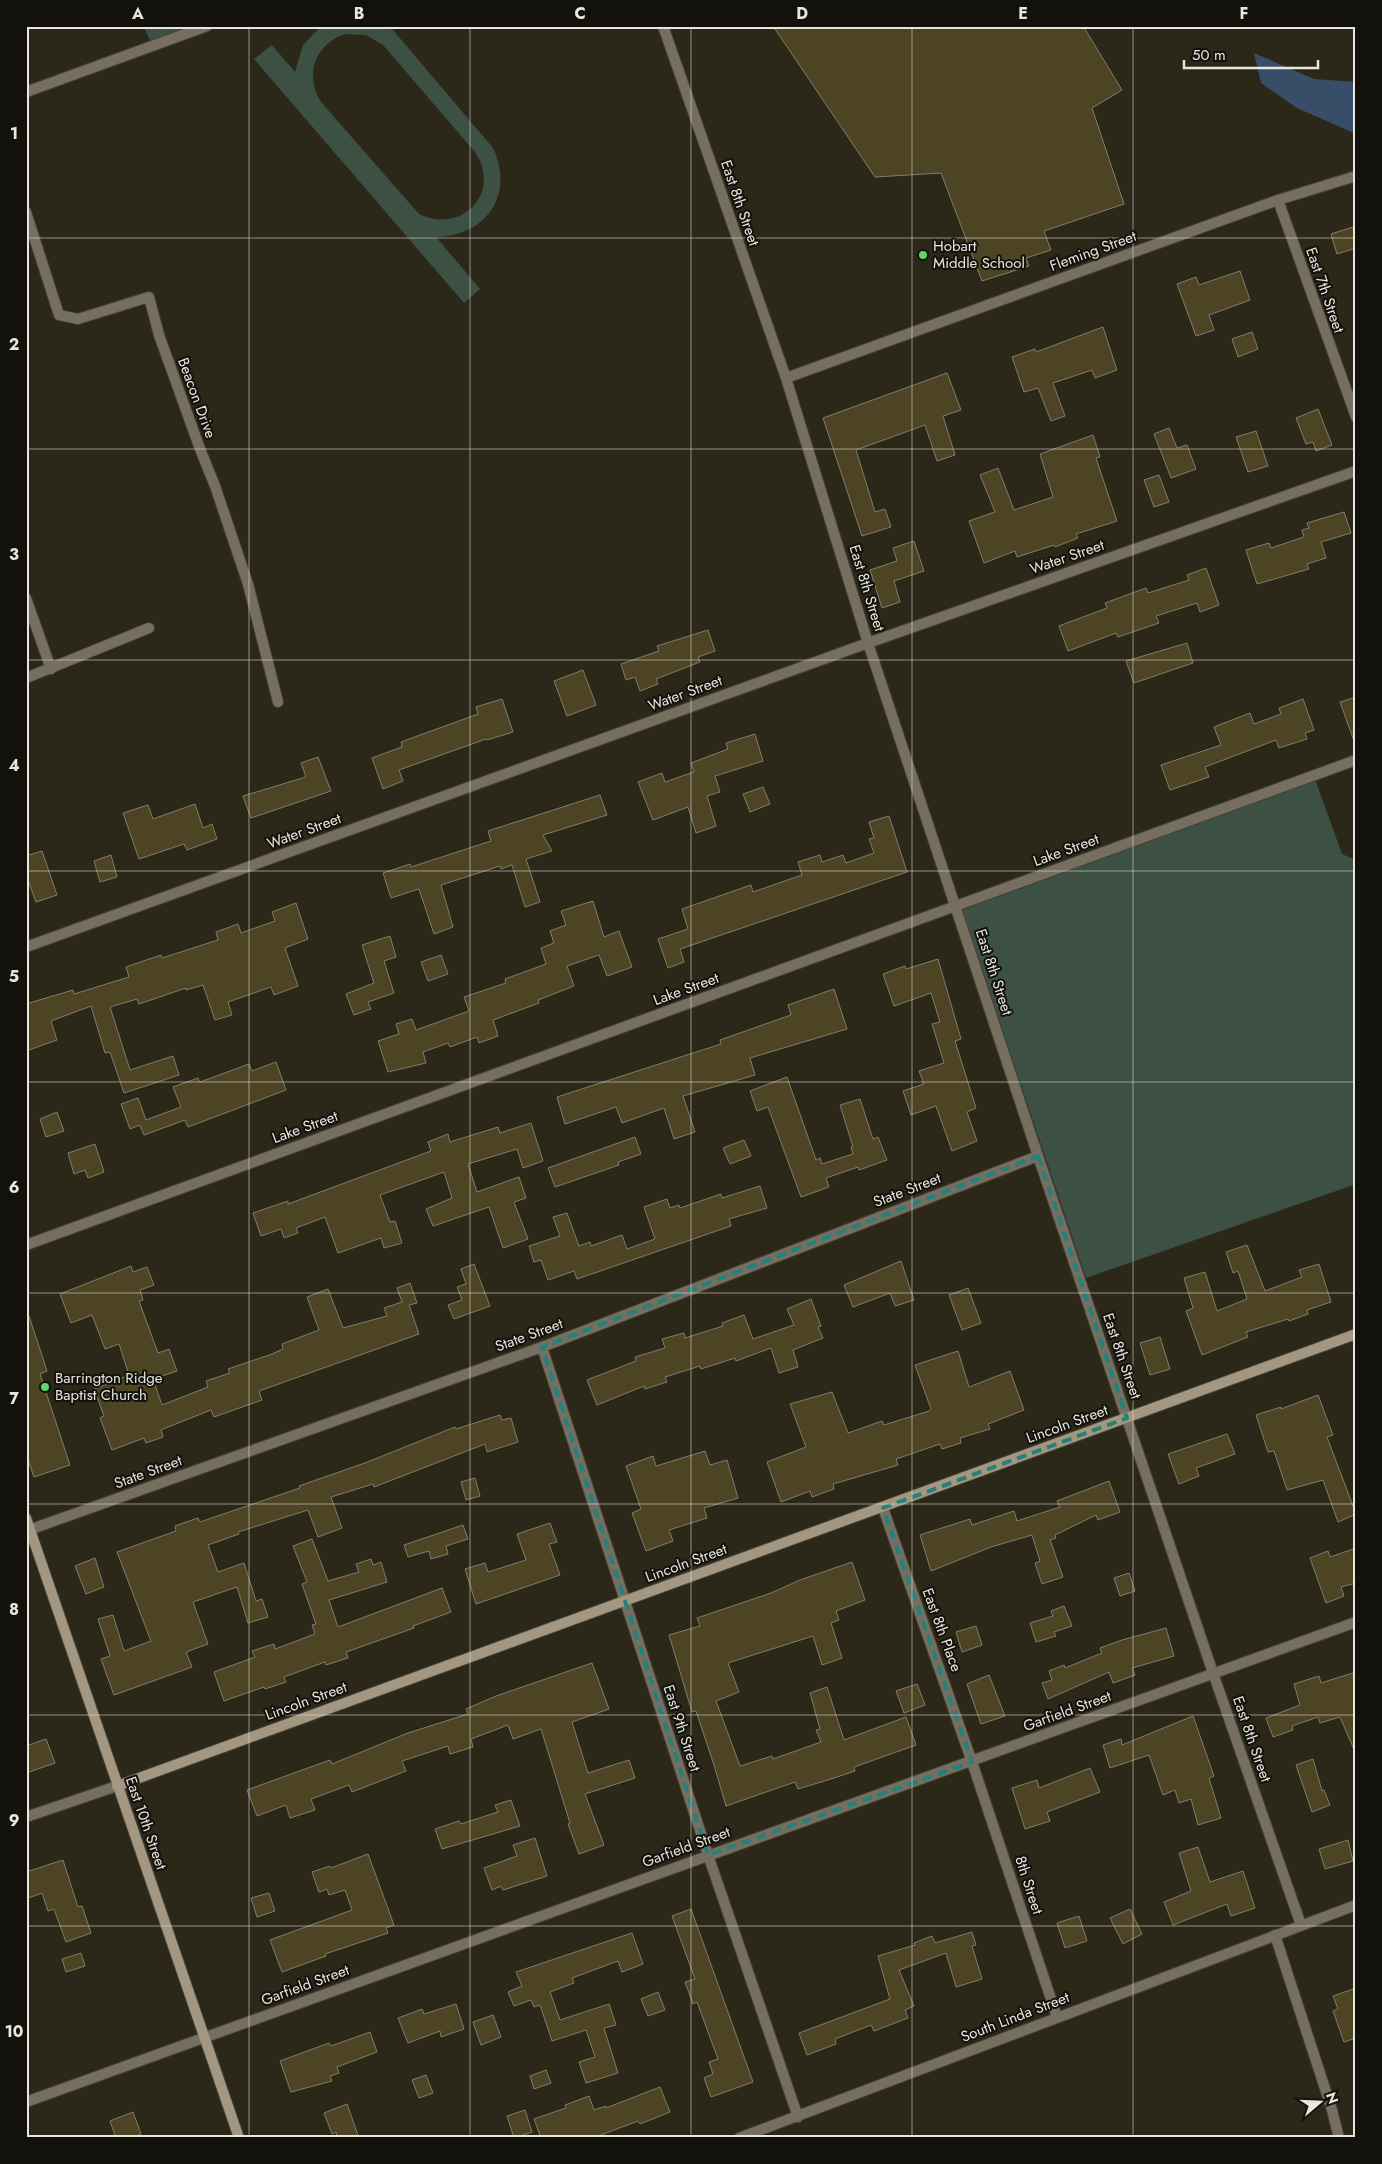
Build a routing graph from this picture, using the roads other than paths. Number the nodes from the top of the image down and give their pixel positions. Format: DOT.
graph roads {
  1 [pos="207,26"];
  2 [pos="663,26"];
  3 [pos="26,92"];
  4 [pos="1356,176"];
  5 [pos="1278,200"];
  6 [pos="26,212"];
  7 [pos="786,378"];
  8 [pos="1356,417"];
  9 [pos="1356,471"];
  10 [pos="26,598"];
  11 [pos="149,628"];
  12 [pos="868,643"];
  13 [pos="51,669"];
  14 [pos="26,678"];
  15 [pos="278,702"];
  16 [pos="1356,760"];
  17 [pos="957,906"];
  18 [pos="26,947"];
  19 [pos="1038,1156"];
  20 [pos="26,1245"];
  21 [pos="1356,1334"];
  22 [pos="542,1347"];
  23 [pos="1127,1418"];
  24 [pos="882,1508"];
  25 [pos="26,1518"];
  26 [pos="28,1530"];
  27 [pos="625,1601"];
  28 [pos="1356,1622"];
  29 [pos="1213,1673"];
  30 [pos="972,1762"];
  31 [pos="117,1786"];
  32 [pos="26,1817"];
  33 [pos="708,1855"];
  34 [pos="1356,1906"];
  35 [pos="1301,1925"];
  36 [pos="1275,1935"];
  37 [pos="1057,2017"];
  38 [pos="203,2038"];
  39 [pos="26,2102"];
  40 [pos="798,2118"];
  41 [pos="239,2138"];
  42 [pos="739,2138"];
  43 [pos="1338,2138"];
  1 -- 3 [label="street"];
  2 -- 7 [label="street, East 8th Street"];
  4 -- 5 [label="street, Fleming Street"];
  5 -- 7 [label="street, Fleming Street"];
  5 -- 8 [label="street, East 7th Street"];
  6 -- 15 [label="street, Beacon Drive"];
  7 -- 12 [label="street, East 8th Street"];
  9 -- 12 [label="street, Water Street"];
  10 -- 13 [label="street"];
  11 -- 13 [label="street"];
  12 -- 17 [label="street, East 8th Street"];
  12 -- 18 [label="street, Water Street"];
  13 -- 14 [label="street"];
  16 -- 17 [label="street, Lake Street"];
  17 -- 19 [label="street, East 8th Street"];
  17 -- 20 [label="street, Lake Street"];
  19 -- 22 [label="street, State Street"];
  19 -- 23 [label="street, East 8th Street"];
  21 -- 23 [label="main road, Lincoln Street"];
  22 -- 26 [label="street, State Street"];
  22 -- 27 [label="street, East 9th Street"];
  23 -- 24 [label="main road, Lincoln Street"];
  23 -- 29 [label="street, East 8th Street"];
  24 -- 27 [label="main road, Lincoln Street"];
  24 -- 30 [label="street, East 8th Place"];
  25 -- 26 [label="main road, East 10th Street"];
  26 -- 31 [label="main road, East 10th Street"];
  27 -- 31 [label="main road, Lincoln Street"];
  27 -- 33 [label="street, East 9th Street"];
  28 -- 29 [label="street, Garfield Street"];
  29 -- 30 [label="street, Garfield Street"];
  29 -- 35 [label="street, East 8th Street"];
  30 -- 33 [label="street, Garfield Street"];
  30 -- 37 [label="street, 8th Street"];
  31 -- 32 [label="street, Lincoln Street"];
  31 -- 38 [label="main road, East 10th Street"];
  33 -- 38 [label="street, Garfield Street"];
  33 -- 40 [label="street, East 9th Street"];
  34 -- 35 [label="street, South Linda Street"];
  35 -- 36 [label="street, South Linda Street"];
  36 -- 37 [label="street, South Linda Street"];
  36 -- 43 [label="street"];
  37 -- 40 [label="street, South Linda Street"];
  38 -- 39 [label="street, Garfield Street"];
  38 -- 41 [label="main road, East 10th Street"];
  40 -- 42 [label="street, South Linda Street"];
}
